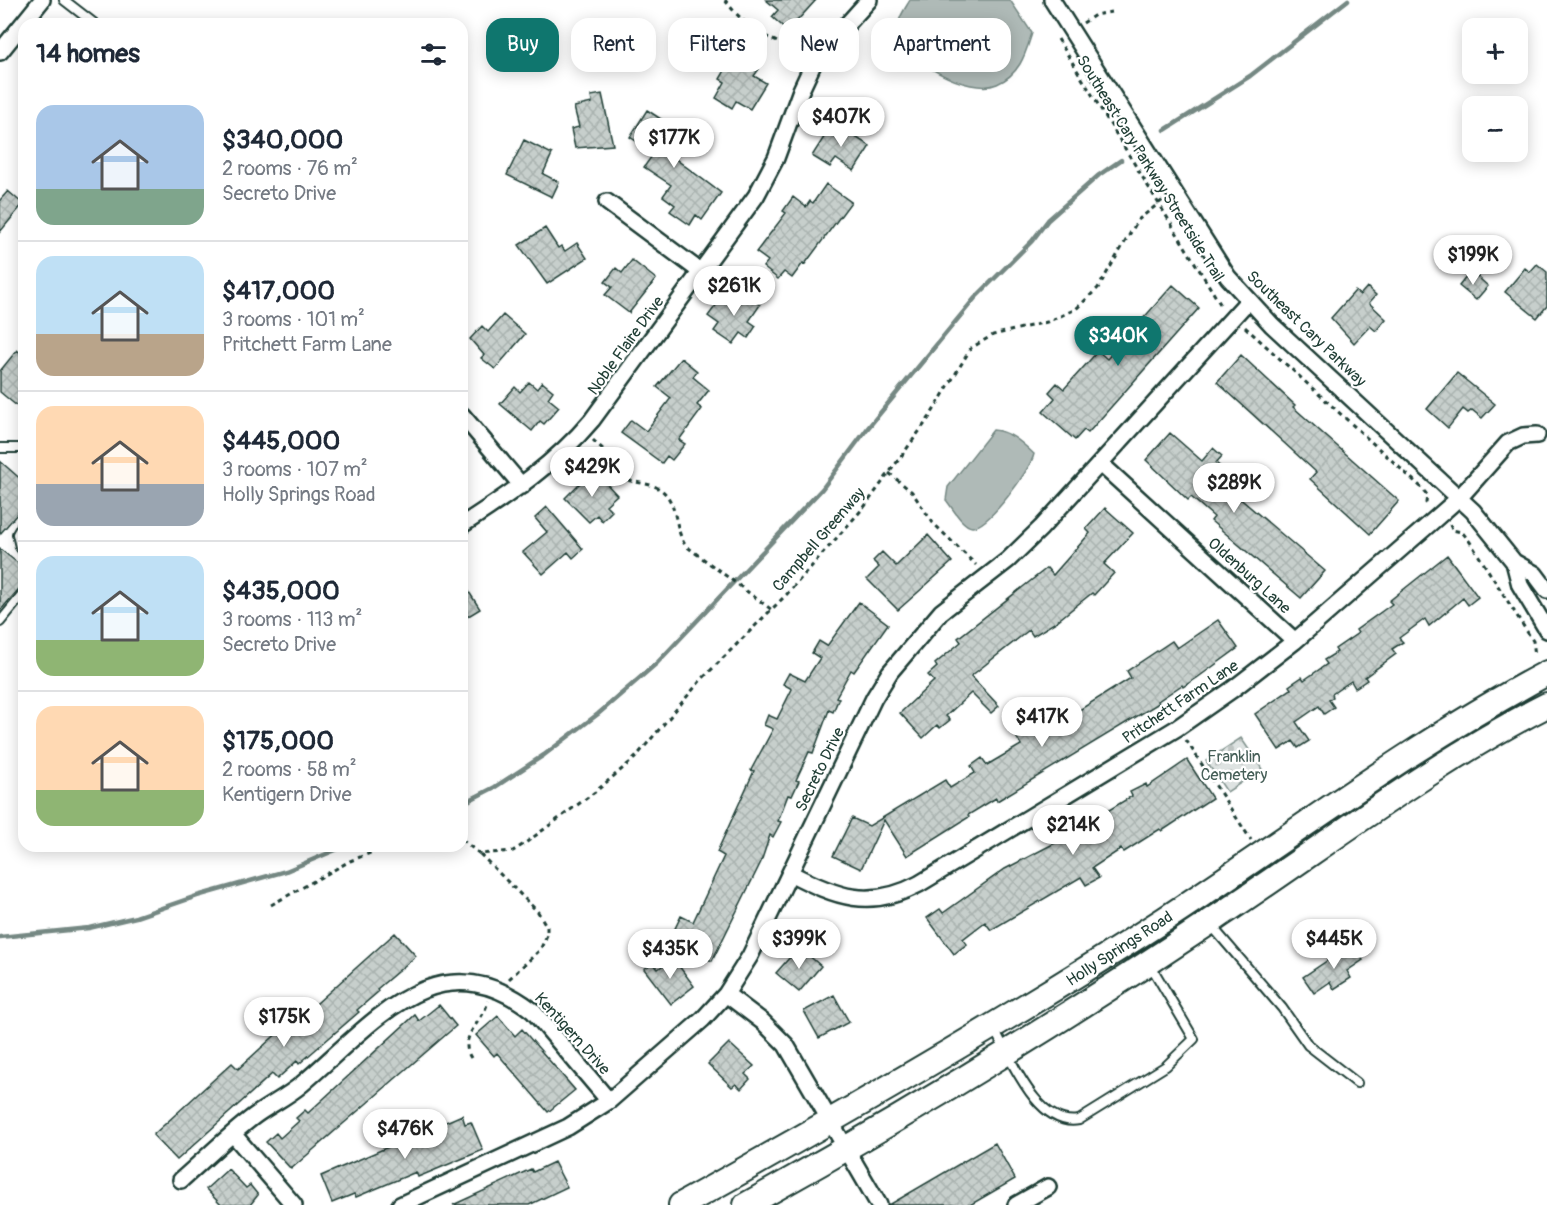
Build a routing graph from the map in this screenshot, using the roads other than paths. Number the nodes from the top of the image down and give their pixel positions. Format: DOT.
graph roads {
  1 [pos="42,0"];
  2 [pos="64,0"];
  3 [pos="869,0"];
  4 [pos="1053,0"];
  5 [pos="27,18"];
  6 [pos="87,18"];
  7 [pos="18,30"];
  8 [pos="0,52"];
  9 [pos="607,202"];
  10 [pos="701,272"];
  11 [pos="1248,301"];
  12 [pos="468,421"];
  13 [pos="1537,435"];
  14 [pos="0,448"];
  15 [pos="18,448"];
  16 [pos="1101,464"];
  17 [pos="522,486"];
  18 [pos="1460,496"];
  19 [pos="468,521"];
  20 [pos="1514,562"];
  21 [pos="1547,591"];
  22 [pos="18,600"];
  23 [pos="0,622"];
  24 [pos="1547,630"];
  25 [pos="1295,641"];
  26 [pos="1541,664"];
  27 [pos="1547,705"];
  28 [pos="790,873"];
  29 [pos="1209,923"];
  30 [pos="1149,962"];
  31 [pos="726,994"];
  32 [pos="993,1028"];
  33 [pos="1007,1052"];
  34 [pos="1357,1083"];
  35 [pos="609,1101"];
  36 [pos="830,1122"];
  37 [pos="233,1134"];
  38 [pos="847,1149"];
  39 [pos="181,1180"];
  40 [pos="1048,1187"];
  41 [pos="294,1205"];
  42 [pos="400,1205"];
  43 [pos="681,1205"];
  44 [pos="746,1205"];
  45 [pos="879,1205"];
  46 [pos="1016,1205"];
  1 -- 5 [label="street"];
  2 -- 6 [label="lane"];
  3 -- 10 [label="street, Noble Flaire Drive"];
  4 -- 11 [label="street, Southeast Cary Parkway"];
  7 -- 8 [label="street"];
  9 -- 10 [label="street"];
  10 -- 17 [label="street, Noble Flaire Drive"];
  11 -- 16 [label="street, Secreto Drive"];
  11 -- 18 [label="street, Southeast Cary Parkway"];
  12 -- 17 [label="street"];
  13 -- 18 [label="street, Pritchett Farm Lane"];
  14 -- 15 [label="lane"];
  16 -- 25 [label="street, Oldenburg Lane"];
  16 -- 28 [label="street, Secreto Drive"];
  17 -- 19 [label="street, Noble Flaire Drive"];
  18 -- 20 [label="street, Southeast Cary Parkway"];
  18 -- 25 [label="street, Pritchett Farm Lane"];
  20 -- 21 [label="street, Southeast Cary Parkway"];
  20 -- 24 [label="street, Southeast Cary Parkway"];
  22 -- 23 [label="lane"];
  25 -- 28 [label="street, Pritchett Farm Lane"];
  26 -- 32 [label="main road, Holly Springs Road"];
  27 -- 29 [label="main road, Holly Springs Road"];
  28 -- 31 [label="street, Secreto Drive"];
  29 -- 30 [label="main road, Holly Springs Road"];
  29 -- 34 [label="lane"];
  30 -- 33 [label="main road, Holly Springs Road"];
  30 -- 33 [label="lane"];
  31 -- 35 [label="street, Secreto Drive"];
  31 -- 36 [label="street"];
  32 -- 33 [label="lane"];
  32 -- 36 [label="main road, Holly Springs Road"];
  33 -- 38 [label="main road, Holly Springs Road"];
  35 -- 37 [label="street, Kentigern Drive"];
  35 -- 42 [label="street, Secreto Drive"];
  36 -- 38 [label="street"];
  36 -- 43 [label="main road, Holly Springs Road"];
  37 -- 39 [label="street, Kentigern Drive"];
  37 -- 41 [label="street"];
  38 -- 44 [label="main road, Holly Springs Road"];
  38 -- 45 [label="street"];
  40 -- 46 [label="street"];
}
